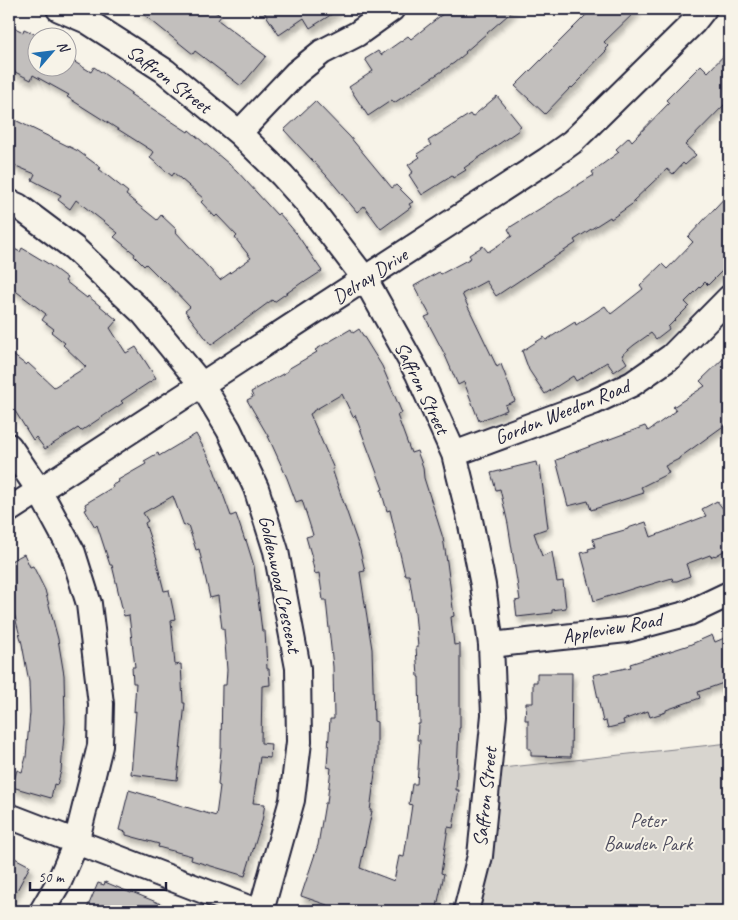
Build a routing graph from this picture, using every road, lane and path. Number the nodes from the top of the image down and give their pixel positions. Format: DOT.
graph roads {
  1 [pos="59,9"];
  2 [pos="392,9"];
  3 [pos="704,9"];
  4 [pos="91,15"];
  5 [pos="239,133"];
  6 [pos="9,202"];
  7 [pos="364,279"];
  8 [pos="729,298"];
  9 [pos="202,385"];
  10 [pos="9,446"];
  11 [pos="454,454"];
  12 [pos="39,490"];
  13 [pos="9,510"];
  14 [pos="729,594"];
  15 [pos="490,645"];
  16 [pos="9,816"];
  17 [pos="76,843"];
  18 [pos="42,911"];
  19 [pos="256,911"];
  20 [pos="261,911"];
  21 [pos="466,911"];
  1 -- 4 [label="street, Saffron Street"];
  2 -- 5 [label="street"];
  3 -- 7 [label="street, Delray Drive"];
  4 -- 5 [label="street, Saffron Street"];
  5 -- 7 [label="street, Saffron Street"];
  6 -- 9 [label="street, Goldenwood Crescent"];
  7 -- 9 [label="street, Delray Drive"];
  7 -- 11 [label="street, Saffron Street"];
  8 -- 11 [label="street, Gordon Weedon Road"];
  9 -- 12 [label="street, Delray Drive"];
  9 -- 20 [label="street, Goldenwood Crescent"];
  10 -- 12 [label="street"];
  11 -- 15 [label="street, Saffron Street"];
  12 -- 13 [label="street, Delray Drive"];
  12 -- 17 [label="street"];
  14 -- 15 [label="street, Appleview Road"];
  15 -- 21 [label="street, Saffron Street"];
  16 -- 17 [label="street"];
  17 -- 18 [label="street"];
  17 -- 19 [label="street"];
}
